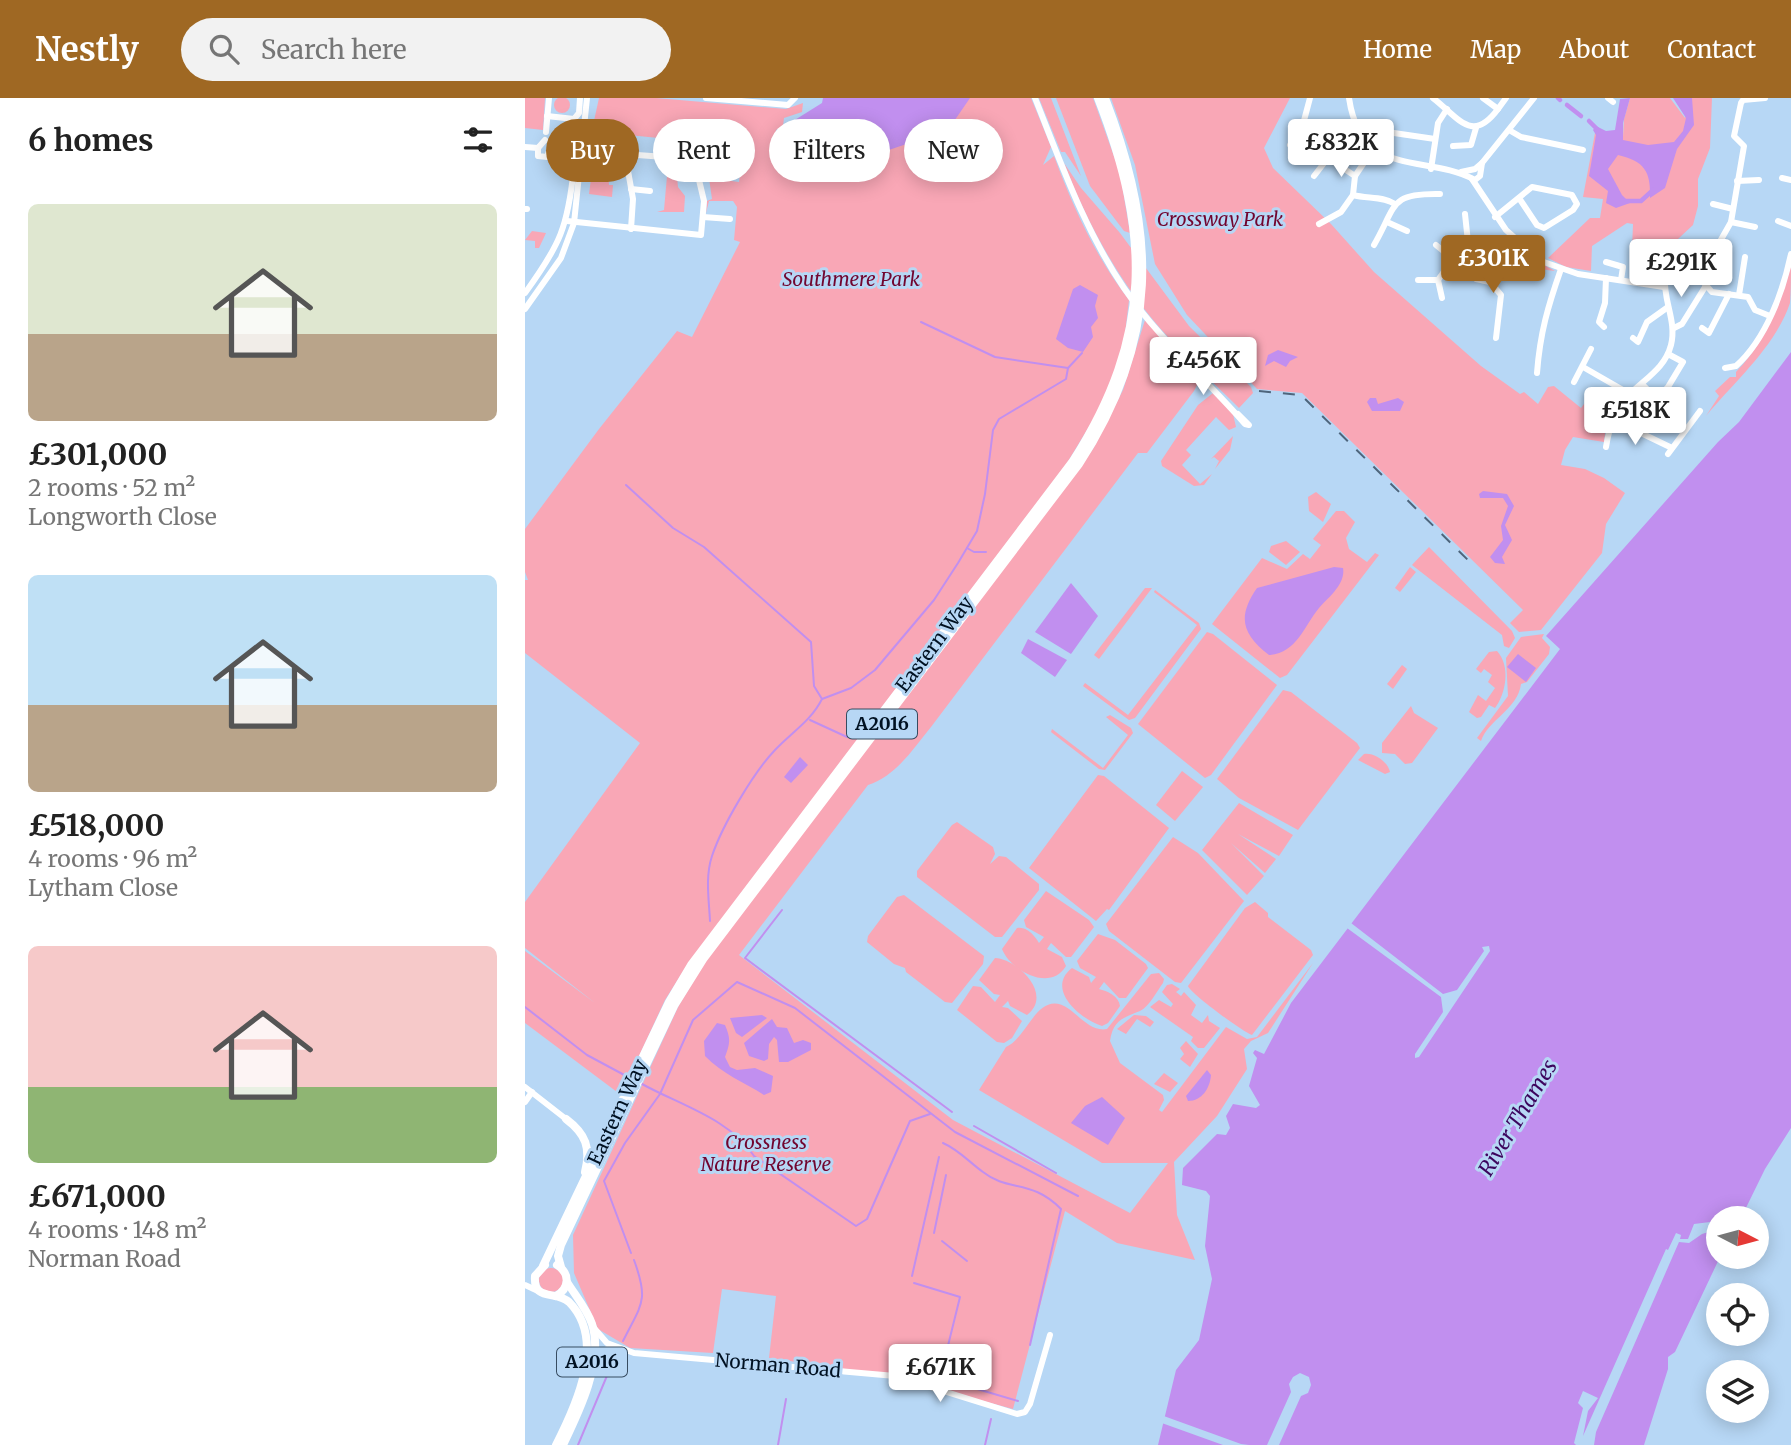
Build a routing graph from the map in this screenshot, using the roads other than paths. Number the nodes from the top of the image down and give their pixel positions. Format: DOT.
graph roads {
  1 [pos="549,98"];
  2 [pos="580,98"];
  3 [pos="587,98"];
  4 [pos="706,98"];
  5 [pos="795,98"];
  6 [pos="1035,98"];
  7 [pos="1098,98"];
  8 [pos="1105,98"];
  9 [pos="1310,98"];
  10 [pos="1349,98"];
  11 [pos="1433,98"];
  12 [pos="1483,98"];
  13 [pos="1506,98"];
  14 [pos="1534,98"];
  15 [pos="1765,98"];
  16 [pos="1447,108"];
  17 [pos="1497,109"];
  18 [pos="547,116"];
  19 [pos="547,119"];
  20 [pos="572,119"];
  21 [pos="580,119"];
  22 [pos="580,119"];
  23 [pos="1302,128"];
  24 [pos="1327,128"];
  25 [pos="1476,128"];
  26 [pos="1509,130"];
  27 [pos="1387,132"];
  28 [pos="1313,139"];
  29 [pos="1435,139"];
  30 [pos="546,141"];
  31 [pos="1290,145"];
  32 [pos="1453,146"];
  33 [pos="525,147"];
  34 [pos="538,148"];
  35 [pos="1374,148"];
  36 [pos="1583,150"];
  37 [pos="546,157"];
  38 [pos="1328,158"];
  39 [pos="1431,169"];
  40 [pos="1475,174"];
  41 [pos="1314,176"];
  42 [pos="1355,176"];
  43 [pos="1782,178"];
  44 [pos="1791,180"];
  45 [pos="1737,181"];
  46 [pos="575,182"];
  47 [pos="630,182"];
  48 [pos="699,182"];
  49 [pos="631,189"];
  50 [pos="1756,190"];
  51 [pos="650,191"];
  52 [pos="1440,194"];
  53 [pos="1353,195"];
  54 [pos="1519,198"];
  55 [pos="1395,204"];
  56 [pos="1713,204"];
  57 [pos="1733,209"];
  58 [pos="1465,214"];
  59 [pos="1495,216"];
  60 [pos="703,217"];
  61 [pos="730,219"];
  62 [pos="1778,221"];
  63 [pos="571,222"];
  64 [pos="1387,222"];
  65 [pos="1731,222"];
  66 [pos="1319,224"];
  67 [pos="1791,226"];
  68 [pos="1755,227"];
  69 [pos="631,229"];
  70 [pos="1407,231"];
  71 [pos="1468,242"];
  72 [pos="1488,244"];
  73 [pos="1374,245"];
  74 [pos="1436,245"];
  75 [pos="1521,247"];
  76 [pos="1791,254"];
  77 [pos="1745,257"];
  78 [pos="1453,259"];
  79 [pos="1606,262"];
  80 [pos="1710,262"];
  81 [pos="1561,269"];
  82 [pos="1606,278"];
  83 [pos="1418,280"];
  84 [pos="1438,280"];
  85 [pos="1621,280"];
  86 [pos="1490,282"];
  87 [pos="1664,287"];
  88 [pos="1705,287"];
  89 [pos="525,293"];
  90 [pos="1729,294"];
  91 [pos="1739,295"];
  92 [pos="1442,299"];
  93 [pos="1668,307"];
  94 [pos="525,309"];
  95 [pos="1770,316"];
  96 [pos="1604,327"];
  97 [pos="1674,328"];
  98 [pos="1702,328"];
  99 [pos="1709,333"];
  100 [pos="1496,338"];
  101 [pos="1633,338"];
  102 [pos="1703,341"];
  103 [pos="1591,349"];
  104 [pos="1668,354"];
  105 [pos="1583,367"];
  106 [pos="1725,368"];
  107 [pos="1537,373"];
  108 [pos="1121,376"];
  109 [pos="1574,382"];
  110 [pos="1643,385"];
  111 [pos="1630,394"];
  112 [pos="1659,396"];
  113 [pos="1648,409"];
  114 [pos="1700,411"];
  115 [pos="1237,412"];
  116 [pos="1614,420"];
  117 [pos="1606,447"];
  118 [pos="525,1087"];
  119 [pos="633,1087"];
  120 [pos="532,1092"];
  121 [pos="525,1102"];
  122 [pos="566,1119"];
  123 [pos="568,1218"];
  124 [pos="561,1267"];
  125 [pos="540,1268"];
  126 [pos="525,1276"];
  127 [pos="567,1282"];
  128 [pos="525,1285"];
  129 [pos="539,1292"];
  130 [pos="556,1296"];
  131 [pos="593,1326"];
  132 [pos="1050,1335"];
  133 [pos="616,1348"];
  134 [pos="593,1361"];
  135 [pos="556,1445"];
  136 [pos="563,1445"];
  1 -- 18 [label="street"];
  2 -- 21 [label="street"];
  3 -- 22 [label="street"];
  4 -- 5 [label="street"];
  6 -- 115 [label="street"];
  7 -- 108 [label="main road, Eastern Way / A2016"];
  8 -- 108 [label="main road, Eastern Way / A2016"];
  9 -- 23 [label="street"];
  10 -- 35 [label="street"];
  11 -- 16 [label="street"];
  12 -- 17 [label="street"];
  13 -- 17 [label="street"];
  14 -- 26 [label="street"];
  15 -- 45 [label="street"];
  16 -- 25 [label="street"];
  16 -- 29 [label="street"];
  17 -- 25 [label="street"];
  18 -- 19 [label="street"];
  18 -- 20 [label="street"];
  23 -- 28 [label="street"];
  23 -- 31 [label="street"];
  24 -- 28 [label="street"];
  25 -- 32 [label="street"];
  26 -- 36 [label="street"];
  26 -- 40 [label="street"];
  27 -- 29 [label="street"];
  28 -- 38 [label="street"];
  29 -- 39 [label="street"];
  30 -- 34 [label="street"];
  33 -- 34 [label="street"];
  34 -- 37 [label="street"];
  35 -- 39 [label="street"];
  35 -- 42 [label="street"];
  38 -- 41 [label="street"];
  38 -- 42 [label="street"];
  39 -- 40 [label="street"];
  40 -- 59 [label="street"];
  42 -- 53 [label="street"];
  43 -- 44 [label="street"];
  45 -- 50 [label="street"];
  45 -- 57 [label="street"];
  46 -- 63 [label="street"];
  47 -- 49 [label="street"];
  48 -- 60 [label="street"];
  49 -- 51 [label="street"];
  49 -- 69 [label="street"];
  52 -- 55 [label="street"];
  53 -- 55 [label="street"];
  53 -- 66 [label="street"];
  54 -- 54 [label="street"];
  54 -- 59 [label="street"];
  55 -- 64 [label="street"];
  56 -- 57 [label="street"];
  57 -- 65 [label="street"];
  58 -- 71 [label="street"];
  59 -- 75 [label="street"];
  60 -- 61 [label="street"];
  60 -- 69 [label="street"];
  62 -- 67 [label="street"];
  63 -- 69 [label="street"];
  63 -- 89 [label="street"];
  63 -- 94 [label="street"];
  64 -- 70 [label="street"];
  64 -- 73 [label="street"];
  65 -- 68 [label="street"];
  65 -- 80 [label="street"];
  71 -- 72 [label="street"];
  71 -- 78 [label="street"];
  74 -- 78 [label="street"];
  75 -- 81 [label="street"];
  75 -- 86 [label="street"];
  76 -- 95 [label="street"];
  77 -- 91 [label="street"];
  78 -- 84 [label="street"];
  78 -- 86 [label="street"];
  79 -- 85 [label="street"];
  80 -- 87 [label="street"];
  80 -- 88 [label="street"];
  81 -- 82 [label="street"];
  81 -- 107 [label="street"];
  82 -- 85 [label="street"];
  82 -- 96 [label="street"];
  83 -- 84 [label="street"];
  84 -- 92 [label="street"];
  85 -- 87 [label="street"];
  86 -- 100 [label="street"];
  87 -- 93 [label="street"];
  88 -- 90 [label="street"];
  88 -- 97 [label="street"];
  90 -- 91 [label="street"];
  90 -- 99 [label="street"];
  91 -- 95 [label="street"];
  93 -- 97 [label="street"];
  93 -- 101 [label="street"];
  95 -- 106 [label="street"];
  97 -- 104 [label="street"];
  98 -- 99 [label="street"];
  99 -- 102 [label="street"];
  103 -- 105 [label="street"];
  104 -- 110 [label="street"];
  104 -- 112 [label="street"];
  105 -- 109 [label="street"];
  105 -- 111 [label="street"];
  108 -- 119 [label="main road, Eastern Way / A2016"];
  110 -- 111 [label="street"];
  110 -- 112 [label="street"];
  111 -- 116 [label="street"];
  112 -- 113 [label="street"];
  114 -- 116 [label="street"];
  116 -- 117 [label="street"];
  118 -- 120 [label="street"];
  119 -- 123 [label="main road, Eastern Way / A2016"];
  119 -- 124 [label="main road, Eastern Way / A2016"];
  120 -- 121 [label="street"];
  120 -- 122 [label="street"];
  122 -- 123 [label="main road"];
  123 -- 125 [label="main road, Eastern Way / A2016"];
  124 -- 125 [label="main road"];
  124 -- 127 [label="main road"];
  125 -- 126 [label="street"];
  125 -- 129 [label="main road"];
  127 -- 130 [label="main road"];
  127 -- 131 [label="main road, A2016"];
  128 -- 129 [label="street"];
  129 -- 130 [label="main road"];
  130 -- 135 [label="main road, A2016"];
  131 -- 133 [label="street"];
  131 -- 134 [label="main road, A2016"];
  132 -- 133 [label="street, Norman Road"];
  133 -- 134 [label="street"];
  134 -- 136 [label="main road, A2016"];
}
